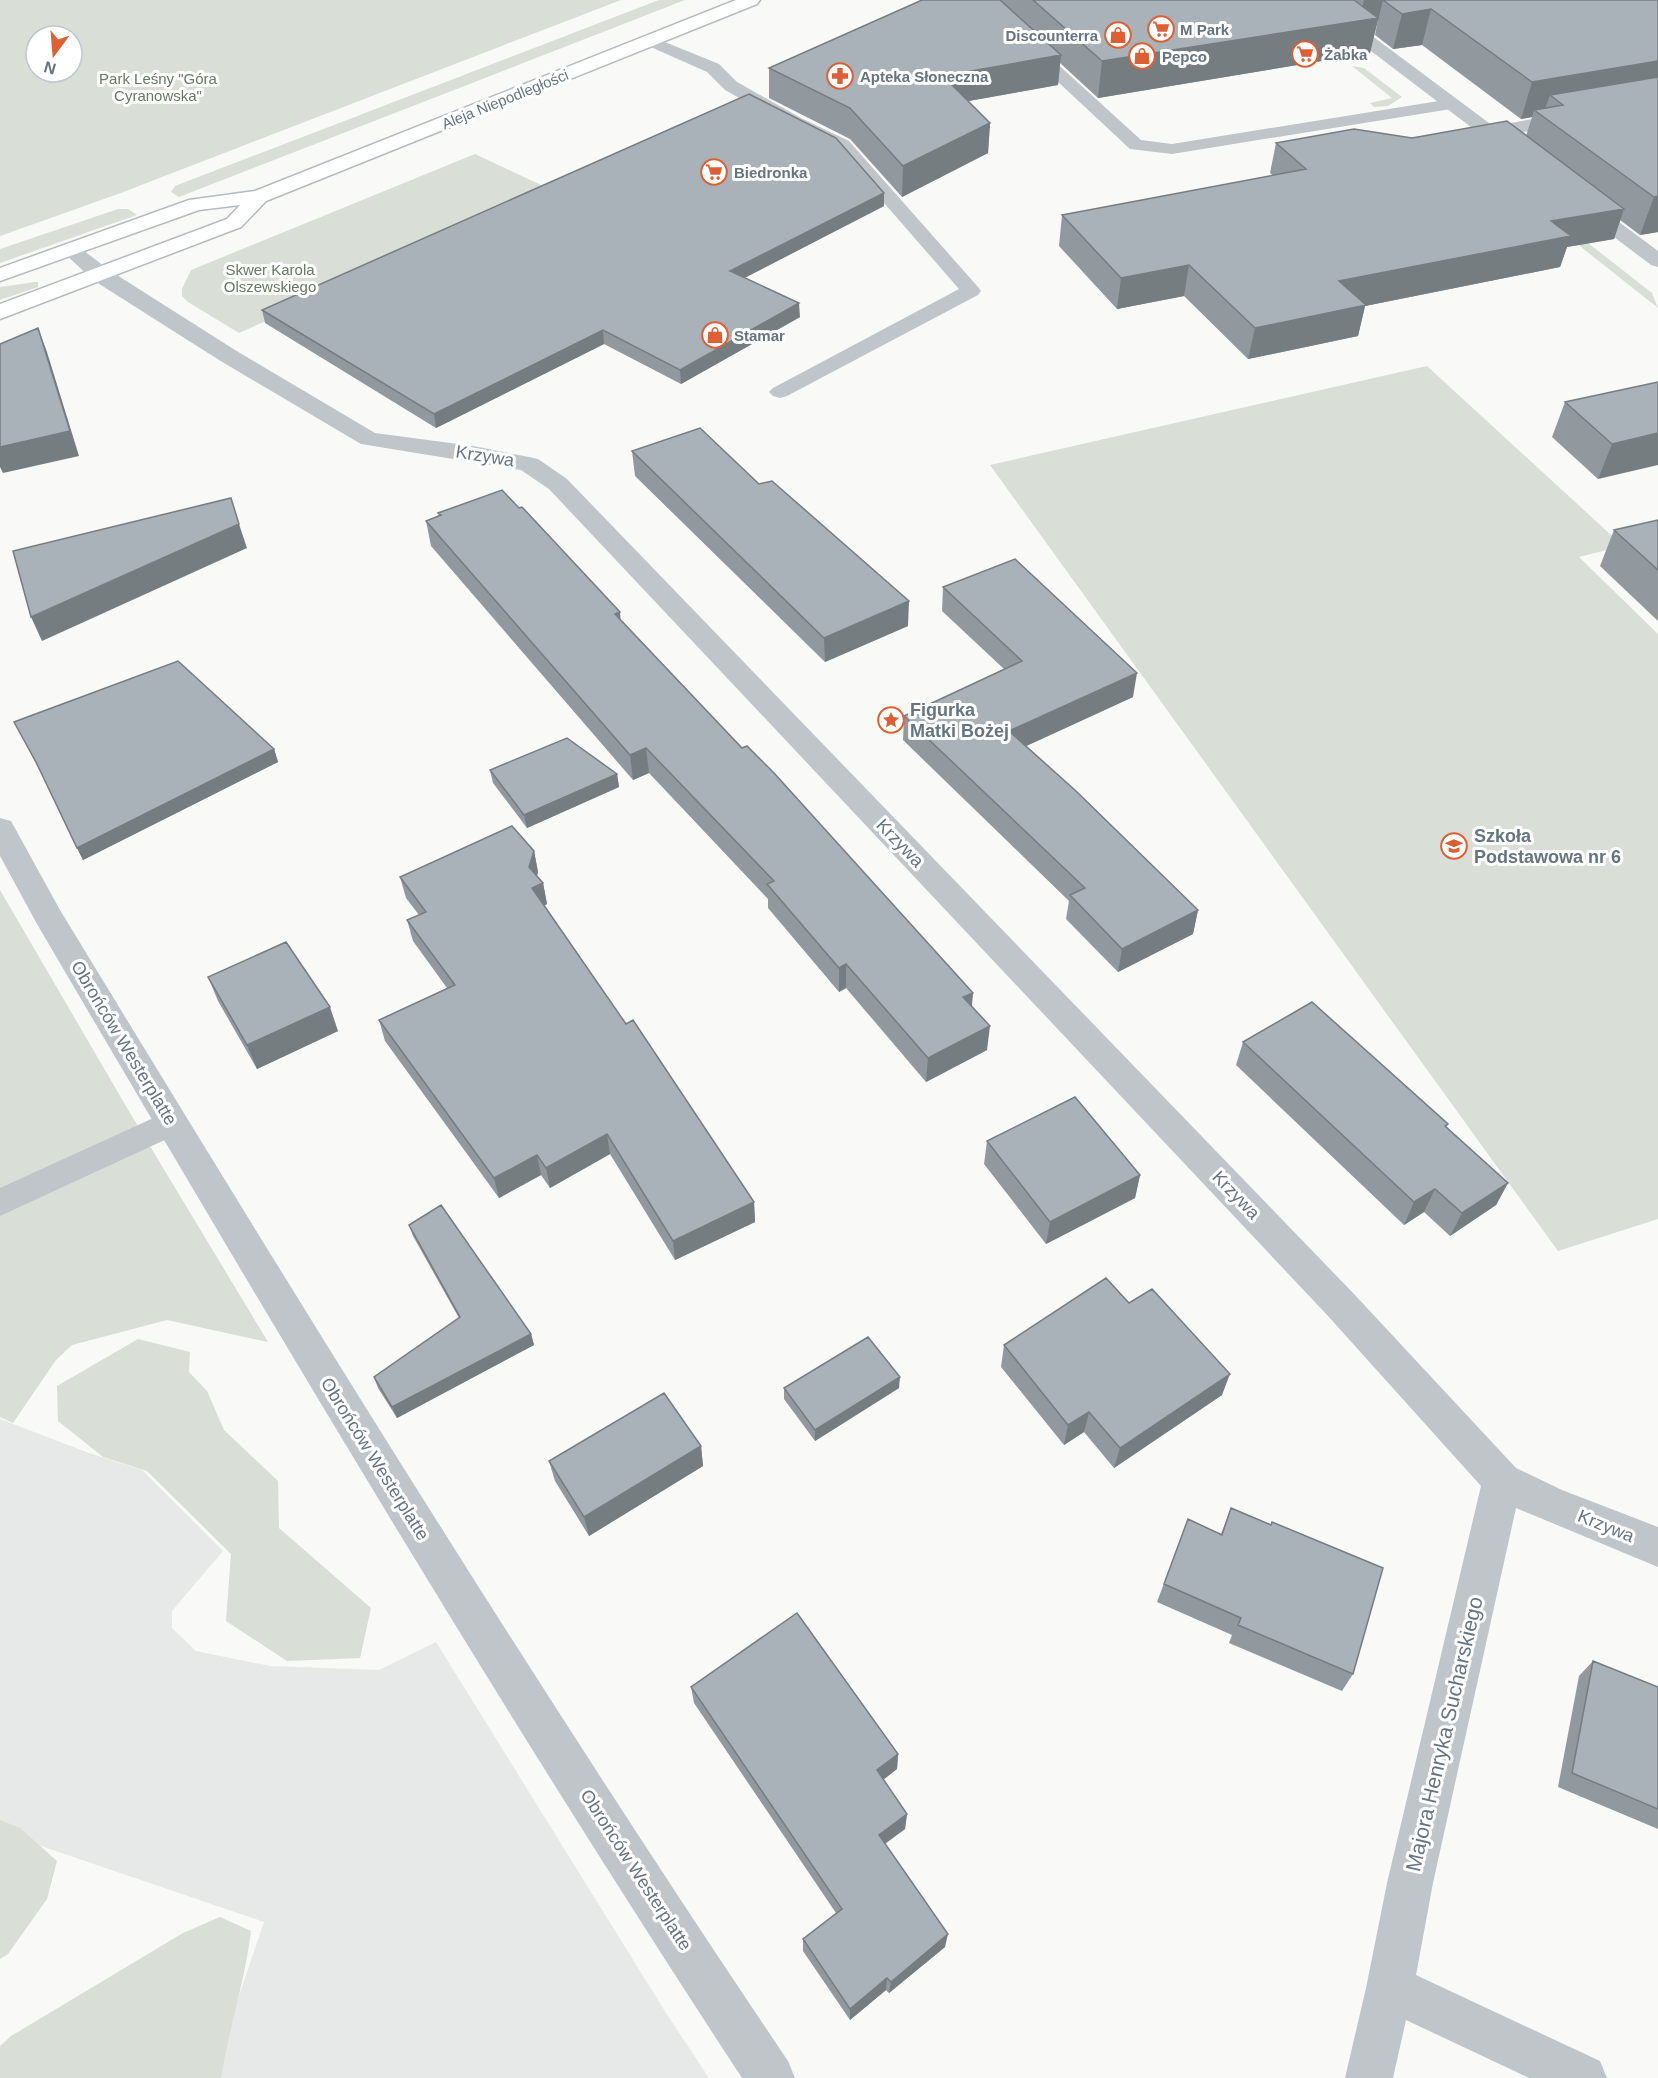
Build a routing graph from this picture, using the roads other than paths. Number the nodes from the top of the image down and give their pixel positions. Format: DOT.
graph roads {
  1 [pos="751,0"];
  2 [pos="978,0"];
  3 [pos="1313,0"];
  4 [pos="1375,28"];
  5 [pos="1355,32"];
  6 [pos="650,41"];
  7 [pos="1451,104"];
  8 [pos="1658,104"];
  9 [pos="1490,132"];
  10 [pos="1530,163"];
  11 [pos="1566,191"];
  12 [pos="259,197"];
  13 [pos="72,250"];
  14 [pos="1658,261"];
  15 [pos="0,274"];
  16 [pos="101,275"];
  17 [pos="0,312"];
  18 [pos="780,392"];
  19 [pos="0,828"];
  20 [pos="171,1123"];
  21 [pos="0,1203"];
  22 [pos="1502,1481"];
  23 [pos="1658,1547"];
  24 [pos="1390,1988"];
  25 [pos="771,2078"];
  26 [pos="1369,2078"];
  27 [pos="1583,2078"];
  1 -- 6 [label="street, Aleja Niepodległości"];
  2 -- 7 [label="lane"];
  3 -- 5 [label="street"];
  4 -- 5 [label="lane"];
  5 -- 7 [label="street"];
  6 -- 12 [label="street, Aleja Niepodległości"];
  6 -- 18 [label="lane"];
  7 -- 9 [label="street"];
  8 -- 9 [label="street"];
  9 -- 10 [label="street"];
  11 -- 14 [label="street"];
  12 -- 13 [label="street, Aleja Niepodległości"];
  12 -- 16 [label="street, Aleja Niepodległości"];
  13 -- 15 [label="street, Aleja Niepodległości"];
  13 -- 16 [label="street, Krzywa"];
  16 -- 17 [label="street, Aleja Niepodległości"];
  16 -- 22 [label="street, Krzywa"];
  19 -- 20 [label="street, Obrońców Westerplatte"];
  20 -- 21 [label="lane"];
  20 -- 25 [label="street, Obrońców Westerplatte"];
  22 -- 23 [label="street, Krzywa"];
  22 -- 24 [label="street, Majora Henryka Sucharskiego"];
  24 -- 26 [label="street, Majora Henryka Sucharskiego"];
  24 -- 27 [label="street"];
}
